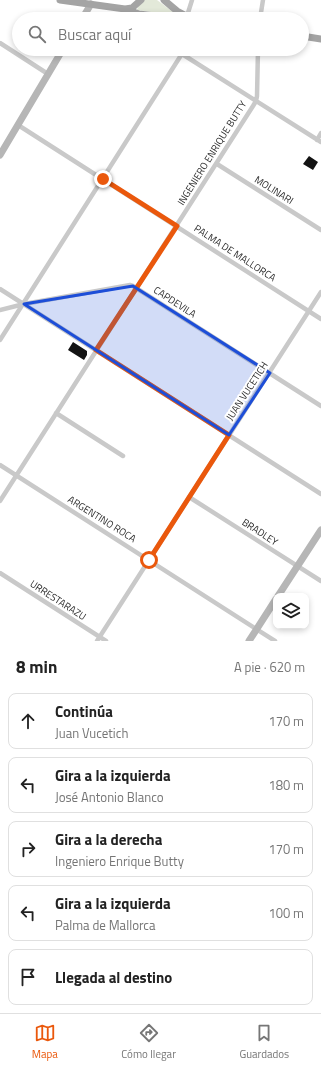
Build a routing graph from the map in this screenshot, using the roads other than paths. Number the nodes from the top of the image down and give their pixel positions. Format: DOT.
graph roads {
  1 [pos="60,0"];
  2 [pos="141,0"];
  3 [pos="164,0"];
  4 [pos="192,0"];
  5 [pos="263,0"];
  6 [pos="86,3"];
  7 [pos="125,9"];
  8 [pos="133,12"];
  9 [pos="179,12"];
  10 [pos="190,12"];
  11 [pos="261,12"];
  12 [pos="309,37"];
  13 [pos="321,39"];
  14 [pos="0,43"];
  15 [pos="12,51"];
  16 [pos="20,56"];
  17 [pos="59,56"];
  18 [pos="181,56"];
  19 [pos="191,56"];
  20 [pos="258,56"];
  21 [pos="48,74"];
  22 [pos="256,101"];
  23 [pos="18,125"];
  24 [pos="321,133"];
  25 [pos="319,141"];
  26 [pos="0,155"];
  27 [pos="217,164"];
  28 [pos="103,179"];
  29 [pos="177,226"];
  30 [pos="321,230"];
  31 [pos="136,288"];
  32 [pos="0,289"];
  33 [pos="321,292"];
  34 [pos="24,304"];
  35 [pos="0,310"];
  36 [pos="309,311"];
  37 [pos="321,319"];
  38 [pos="0,340"];
  39 [pos="96,350"];
  40 [pos="270,373"];
  41 [pos="321,406"];
  42 [pos="56,413"];
  43 [pos="229,435"];
  44 [pos="123,456"];
  45 [pos="0,465"];
  46 [pos="16,476"];
  47 [pos="321,494"];
  48 [pos="189,497"];
  49 [pos="0,501"];
  50 [pos="321,530"];
  51 [pos="149,560"];
  52 [pos="298,566"];
  53 [pos="0,573"];
  54 [pos="321,582"];
  55 [pos="280,593"];
  56 [pos="273,605"];
  57 [pos="257,629"];
  58 [pos="98,639"];
  59 [pos="106,641"];
  60 [pos="249,641"];
  61 [pos="275,641"];
  1 -- 6 [label="main road"];
  2 -- 7 [label="main road"];
  3 -- 9 [label="main road"];
  4 -- 10 [label="street"];
  5 -- 11 [label="street"];
  6 -- 7 [label="main road"];
  7 -- 8 [label="main road"];
  12 -- 13 [label="main road"];
  14 -- 15 [label="street"];
  16 -- 21 [label="street"];
  17 -- 21 [label="main road"];
  18 -- 28 [label="street"];
  19 -- 22 [label="street"];
  20 -- 22 [label="street, INGENIERO ENRIQUE BUTTY"];
  21 -- 23 [label="main road"];
  22 -- 25 [label="street"];
  22 -- 27 [label="street, INGENIERO ENRIQUE BUTTY"];
  23 -- 26 [label="main road"];
  23 -- 28 [label="street, PALMA DE MALLORCA"];
  24 -- 25 [label="street"];
  27 -- 29 [label="street, INGENIERO ENRIQUE BUTTY"];
  27 -- 30 [label="street, MOLINARI"];
  28 -- 29 [label="street, PALMA DE MALLORCA"];
  28 -- 34 [label="street"];
  29 -- 31 [label="street, INGENIERO ENRIQUE BUTTY"];
  29 -- 36 [label="street, PALMA DE MALLORCA"];
  31 -- 34 [label="street"];
  31 -- 39 [label="street, INGENIERO ENRIQUE BUTTY"];
  31 -- 40 [label="street, CAPDEVILA"];
  32 -- 34 [label="street"];
  33 -- 36 [label="street, JUAN VUCETICH"];
  34 -- 35 [label="street"];
  34 -- 38 [label="street"];
  34 -- 39 [label="street"];
  36 -- 37 [label="street, PALMA DE MALLORCA"];
  36 -- 40 [label="street, JUAN VUCETICH"];
  39 -- 42 [label="street, INGENIERO ENRIQUE BUTTY"];
  39 -- 43 [label="street"];
  40 -- 41 [label="street, CAPDEVILA"];
  40 -- 43 [label="street, JUAN VUCETICH"];
  42 -- 44 [label="street"];
  42 -- 46 [label="street, INGENIERO ENRIQUE BUTTY"];
  43 -- 47 [label="street"];
  43 -- 48 [label="street, JUAN VUCETICH"];
  45 -- 46 [label="street, ARGENTINO ROCA"];
  46 -- 49 [label="street, INGENIERO ENRIQUE BUTTY"];
  46 -- 51 [label="street, ARGENTINO ROCA"];
  48 -- 51 [label="street, JUAN VUCETICH"];
  48 -- 52 [label="street, BRADLEY"];
  50 -- 52 [label="main road"];
  51 -- 57 [label="street, ARGENTINO ROCA"];
  51 -- 58 [label="street, JUAN VUCETICH"];
  52 -- 54 [label="street, BRADLEY"];
  52 -- 55 [label="main road"];
  53 -- 58 [label="street, URRESTARAZU"];
  56 -- 57 [label="main road"];
  57 -- 60 [label="main road"];
  57 -- 61 [label="street, ARGENTINO ROCA"];
  58 -- 59 [label="street, URRESTARAZU"];
}
